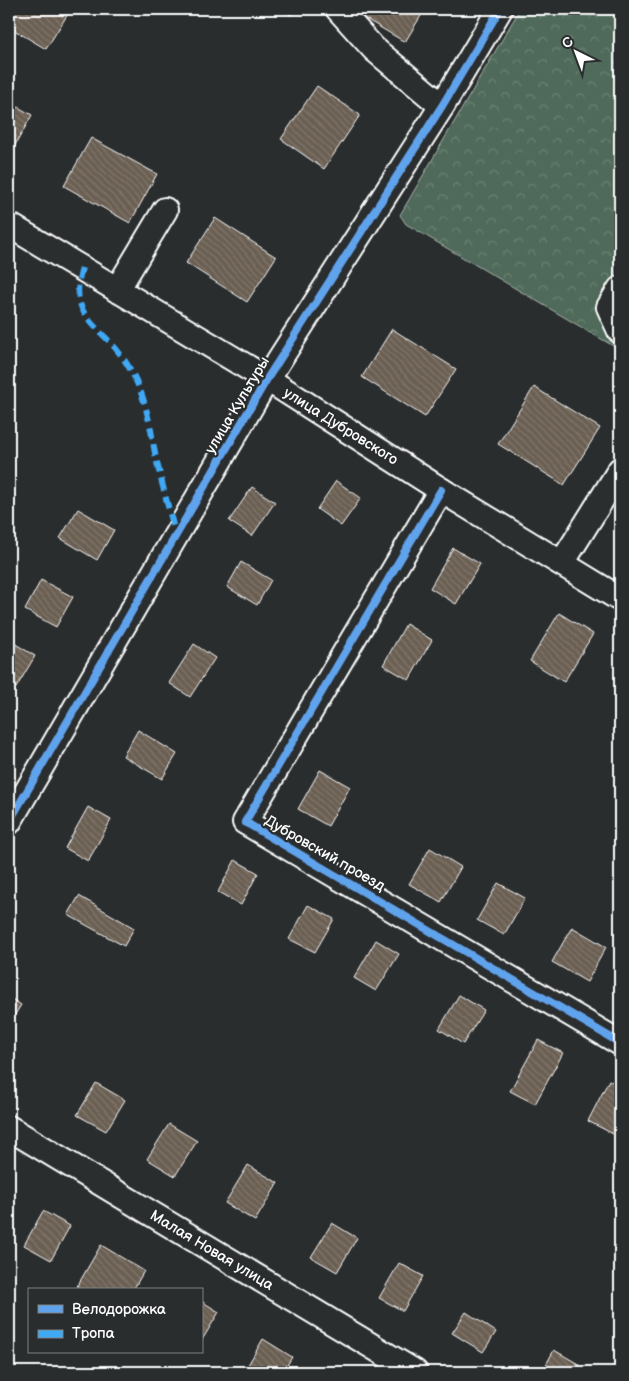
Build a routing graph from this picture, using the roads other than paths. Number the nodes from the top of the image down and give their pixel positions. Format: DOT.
graph roads {
  1 [pos="338,9"];
  2 [pos="500,9"];
  3 [pos="442,106"];
  4 [pos="166,210"];
  5 [pos="9,225"];
  6 [pos="620,289"];
  7 [pos="117,290"];
  8 [pos="620,331"];
  9 [pos="267,380"];
  10 [pos="620,470"];
  11 [pos="441,490"];
  12 [pos="562,563"];
  13 [pos="620,599"];
  14 [pos="9,822"];
  15 [pos="620,1043"];
  16 [pos="9,1128"];
  17 [pos="415,1372"];
  1 -- 3 [label="street"];
  2 -- 3 [label="street, улица Культуры"];
  3 -- 9 [label="street, улица Культуры"];
  4 -- 7 [label="street"];
  5 -- 7 [label="street, улица Дубровского"];
  6 -- 8 [label="street"];
  7 -- 9 [label="street, улица Дубровского"];
  9 -- 11 [label="street, улица Дубровского"];
  9 -- 14 [label="street, улица Культуры"];
  10 -- 12 [label="street"];
  11 -- 12 [label="street, улица Дубровского"];
  11 -- 15 [label="street, Дубровский проезд"];
  12 -- 13 [label="street, улица Дубровского"];
  16 -- 17 [label="street, Малая Новая улица"];
}
